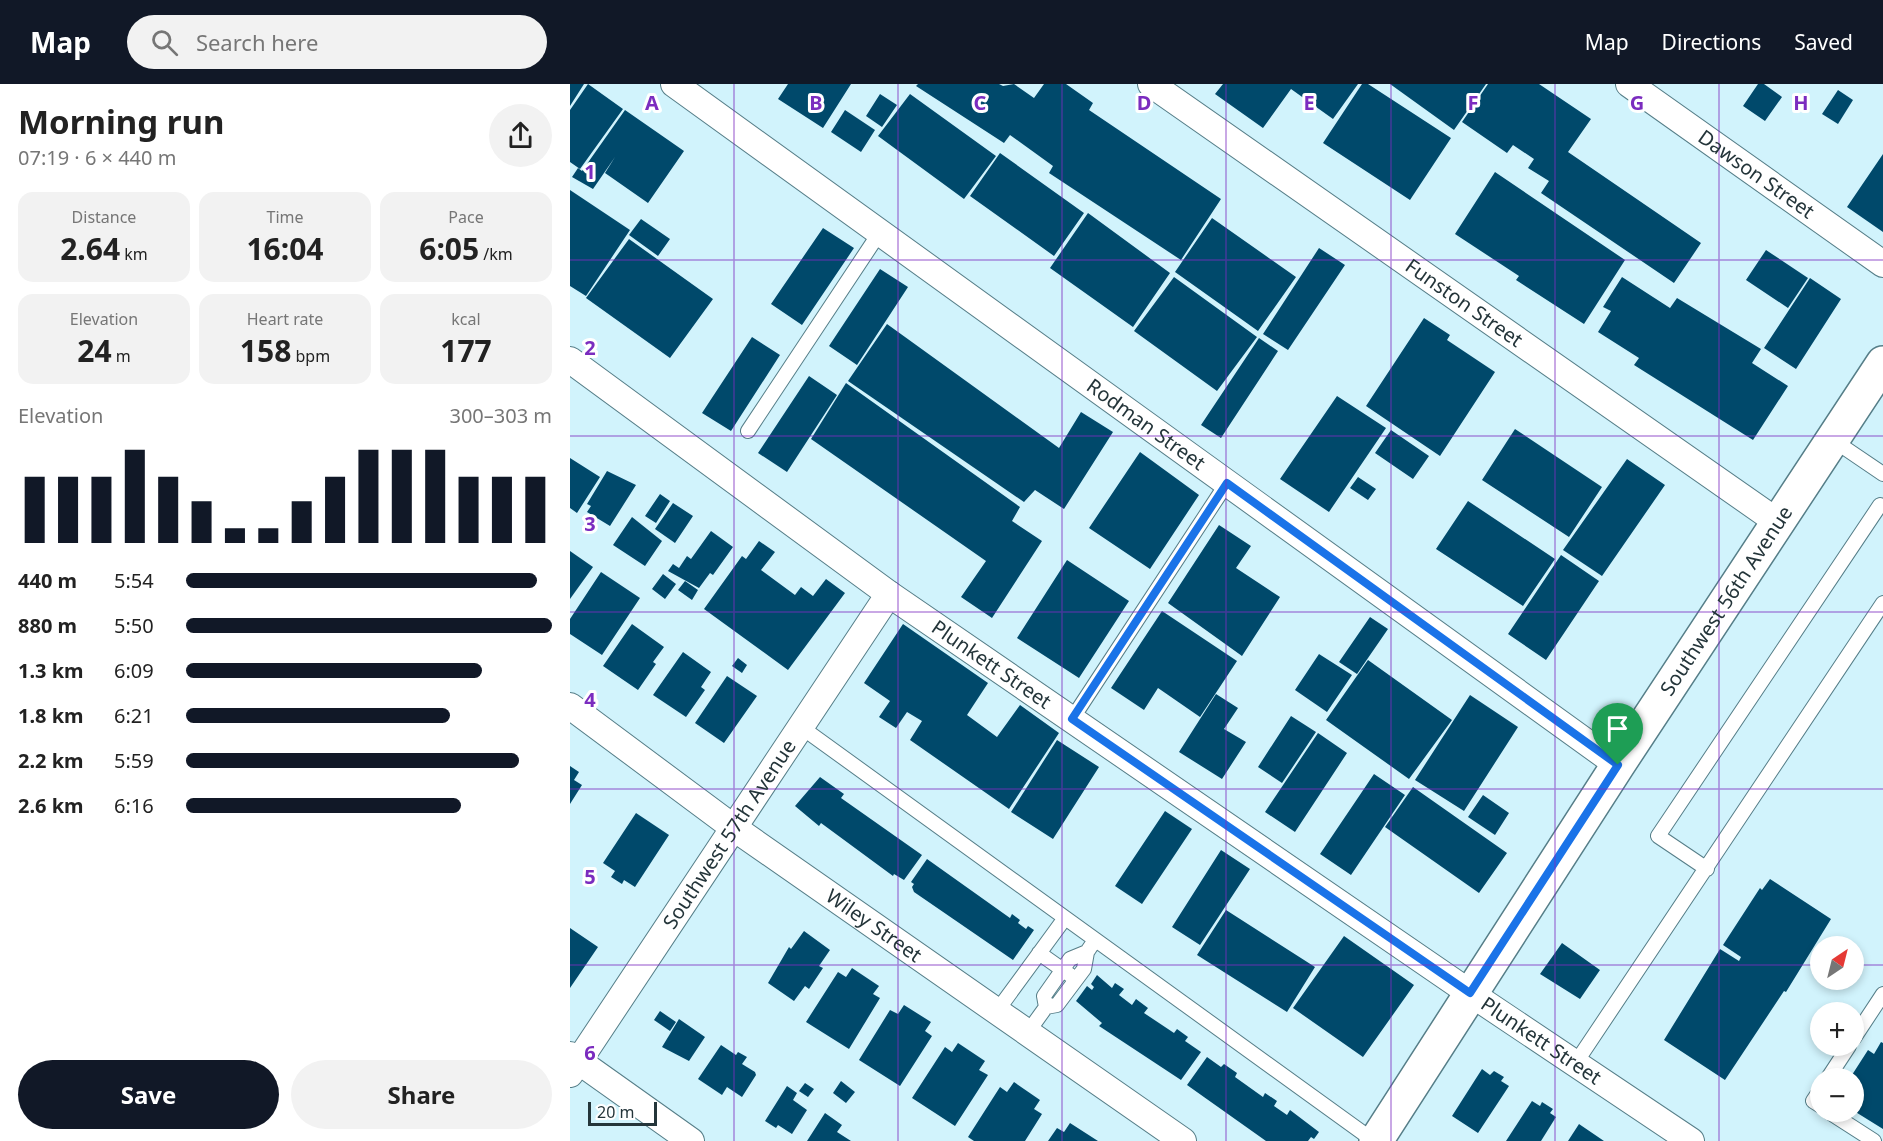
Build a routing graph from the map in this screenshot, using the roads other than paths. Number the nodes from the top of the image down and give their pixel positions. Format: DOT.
graph roads {
  1 [pos="674,84"];
  2 [pos="1151,84"];
  3 [pos="1629,84"];
  4 [pos="880,232"];
  5 [pos="1883,264"];
  6 [pos="570,360"];
  7 [pos="1883,363"];
  8 [pos="748,432"];
  9 [pos="1833,440"];
  10 [pos="1883,474"];
  11 [pos="1227,483"];
  12 [pos="1880,505"];
  13 [pos="1779,523"];
  14 [pos="889,594"];
  15 [pos="1883,603"];
  16 [pos="570,706"];
  17 [pos="1072,719"];
  18 [pos="801,727"];
  19 [pos="1618,765"];
  20 [pos="734,828"];
  21 [pos="1707,869"];
  22 [pos="1065,918"];
  23 [pos="1095,940"];
  24 [pos="1087,952"];
  25 [pos="1039,953"];
  26 [pos="1063,970"];
  27 [pos="1076,980"];
  28 [pos="1470,993"];
  29 [pos="1883,994"];
  30 [pos="1046,1007"];
  31 [pos="997,1011"];
  32 [pos="1864,1023"];
  33 [pos="1028,1032"];
  34 [pos="573,1063"];
  35 [pos="1575,1064"];
  36 [pos="1845,1122"];
  37 [pos="691,1141"];
  38 [pos="1183,1141"];
  39 [pos="1375,1141"];
  40 [pos="1691,1141"];
  41 [pos="1874,1141"];
  1 -- 4 [label="street, Rodman Street"];
  2 -- 13 [label="street, Funston Street"];
  3 -- 5 [label="street, Dawson Street"];
  4 -- 8 [label="lane"];
  4 -- 11 [label="street, Rodman Street"];
  6 -- 14 [label="street, Plunkett Street"];
  7 -- 9 [label="street, Southwest 56th Avenue"];
  9 -- 10 [label="lane"];
  9 -- 13 [label="street, Southwest 56th Avenue"];
  11 -- 17 [label="lane"];
  11 -- 19 [label="street, Rodman Street"];
  12 -- 21 [label="lane"];
  13 -- 19 [label="street, Southwest 56th Avenue"];
  14 -- 17 [label="street, Plunkett Street"];
  14 -- 18 [label="street, Southwest 57th Avenue"];
  15 -- 21 [label="lane"];
  16 -- 20 [label="street, Wiley Street"];
  17 -- 28 [label="street, Plunkett Street"];
  18 -- 20 [label="street, Southwest 57th Avenue"];
  18 -- 22 [label="lane"];
  19 -- 28 [label="street, Southwest 56th Avenue"];
  20 -- 31 [label="street, Wiley Street"];
  20 -- 34 [label="street, Southwest 57th Avenue"];
  21 -- 35 [label="lane"];
  22 -- 23 [label="lane"];
  22 -- 25 [label="lane"];
  23 -- 24 [label="lane"];
  23 -- 39 [label="lane"];
  24 -- 26 [label="lane"];
  24 -- 27 [label="lane"];
  25 -- 26 [label="lane"];
  25 -- 31 [label="lane"];
  26 -- 27 [label="lane"];
  26 -- 30 [label="lane"];
  27 -- 30 [label="lane"];
  28 -- 35 [label="street, Plunkett Street"];
  28 -- 39 [label="street, Southwest 56th Avenue"];
  29 -- 32 [label="lane"];
  30 -- 33 [label="lane"];
  31 -- 33 [label="street, Wiley Street"];
  33 -- 38 [label="street, Wiley Street"];
  34 -- 37 [label="street"];
  35 -- 40 [label="street, Plunkett Street"];
  36 -- 41 [label="lane"];
}
